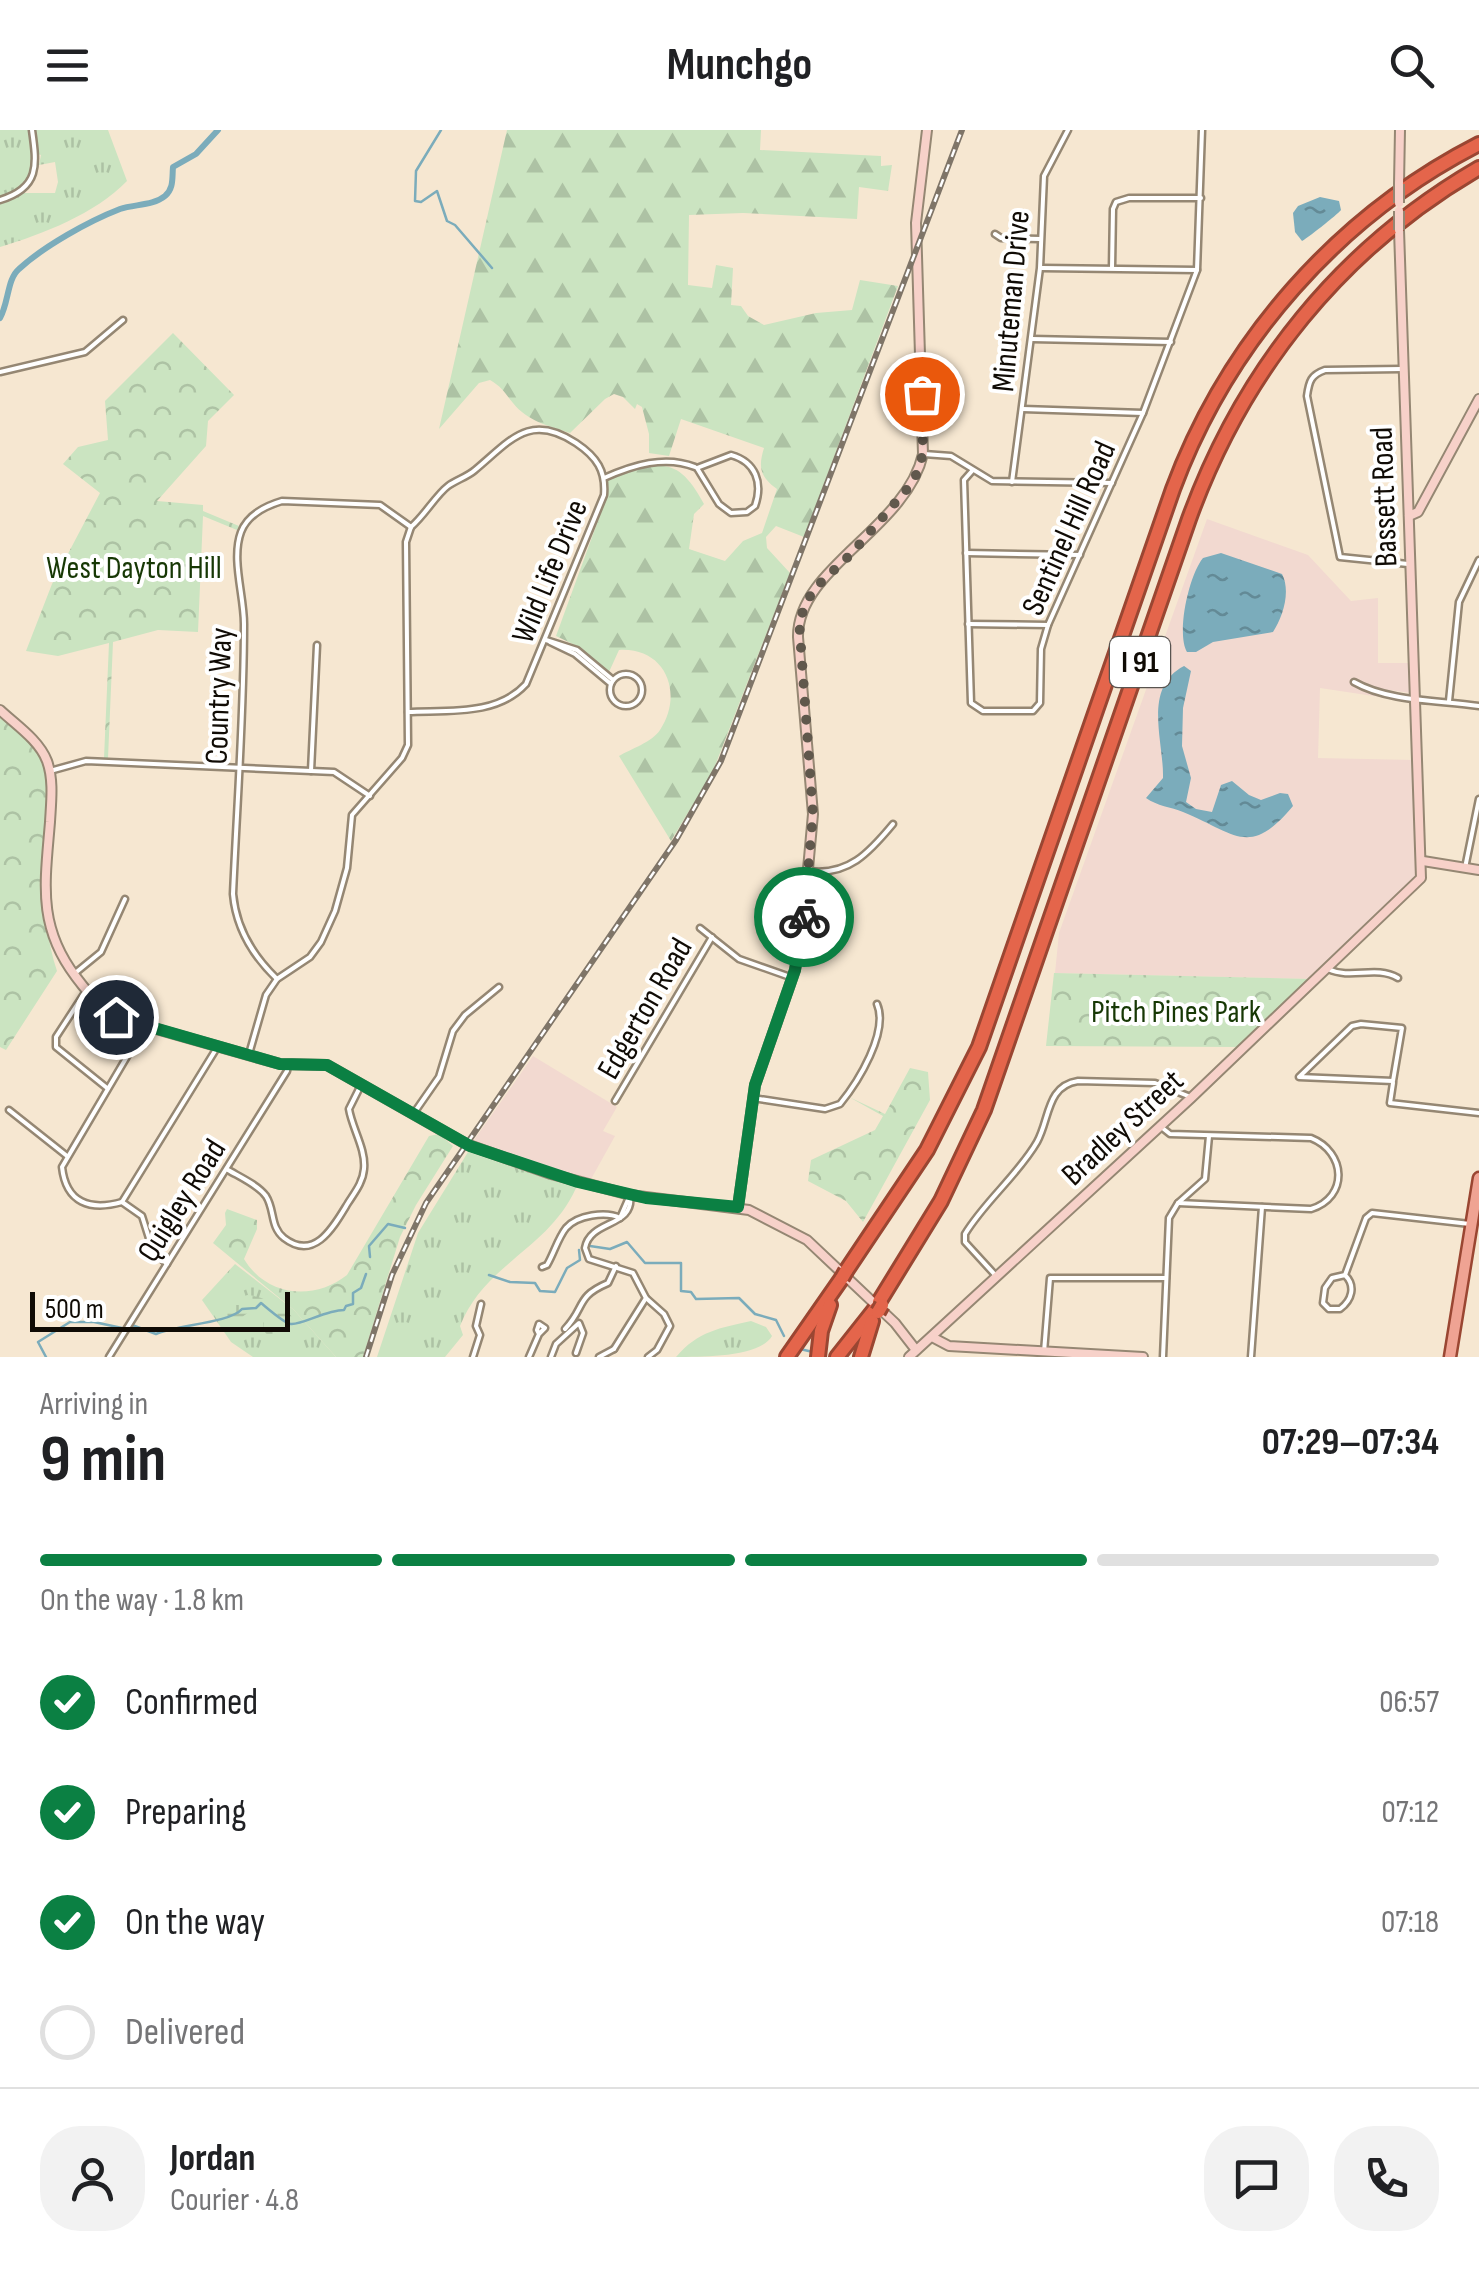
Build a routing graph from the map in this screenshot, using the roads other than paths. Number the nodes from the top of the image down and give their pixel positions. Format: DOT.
graph roads {
  1 [pos="32,130"];
  2 [pos="927,130"];
  3 [pos="1068,130"];
  4 [pos="1202,130"];
  5 [pos="1400,130"];
  6 [pos="1479,144"];
  7 [pos="1479,168"];
  8 [pos="1201,198"];
  9 [pos="0,200"];
  10 [pos="995,234"];
  11 [pos="1040,238"];
  12 [pos="1040,268"];
  13 [pos="1112,268"];
  14 [pos="1197,270"];
  15 [pos="123,320"];
  16 [pos="1032,339"];
  17 [pos="1172,342"];
  18 [pos="1402,368"];
  19 [pos="0,372"];
  20 [pos="1478,404"];
  21 [pos="1023,410"];
  22 [pos="1142,412"];
  23 [pos="923,454"];
  24 [pos="697,468"];
  25 [pos="972,471"];
  26 [pos="604,478"];
  27 [pos="1012,482"];
  28 [pos="1112,484"];
  29 [pos="1409,516"];
  30 [pos="411,527"];
  31 [pos="966,552"];
  32 [pos="1080,554"];
  33 [pos="1479,560"];
  34 [pos="1411,565"];
  35 [pos="968,624"];
  36 [pos="1048,625"];
  37 [pos="546,640"];
  38 [pos="317,645"];
  39 [pos="612,682"];
  40 [pos="1354,682"];
  41 [pos="1416,698"];
  42 [pos="1449,701"];
  43 [pos="1479,706"];
  44 [pos="0,710"];
  45 [pos="408,712"];
  46 [pos="238,769"];
  47 [pos="50,771"];
  48 [pos="311,771"];
  49 [pos="370,796"];
  50 [pos="1479,800"];
  51 [pos="893,824"];
  52 [pos="1423,861"];
  53 [pos="1464,868"];
  54 [pos="1479,870"];
  55 [pos="808,871"];
  56 [pos="125,899"];
  57 [pos="700,928"];
  58 [pos="712,937"];
  59 [pos="1328,969"];
  60 [pos="74,974"];
  61 [pos="792,978"];
  62 [pos="1398,978"];
  63 [pos="276,979"];
  64 [pos="499,987"];
  65 [pos="86,991"];
  66 [pos="877,1004"];
  67 [pos="145,1026"];
  68 [pos="218,1046"];
  69 [pos="248,1054"];
  70 [pos="288,1065"];
  71 [pos="362,1082"];
  72 [pos="1393,1082"];
  73 [pos="108,1090"];
  74 [pos="753,1098"];
  75 [pos="1191,1098"];
  76 [pos="615,1102"];
  77 [pos="9,1110"];
  78 [pos="1479,1112"];
  79 [pos="414,1113"];
  80 [pos="1160,1126"];
  81 [pos="1209,1136"];
  82 [pos="67,1156"];
  83 [pos="227,1170"];
  84 [pos="1479,1178"];
  85 [pos="630,1196"];
  86 [pos="122,1202"];
  87 [pos="1178,1203"];
  88 [pos="738,1207"];
  89 [pos="1262,1208"];
  90 [pos="620,1218"];
  91 [pos="1472,1225"];
  92 [pos="167,1264"];
  93 [pos="616,1266"];
  94 [pos="542,1268"];
  95 [pos="1345,1274"];
  96 [pos="842,1276"];
  97 [pos="997,1277"];
  98 [pos="1166,1278"];
  99 [pos="646,1298"];
  100 [pos="481,1304"];
  101 [pos="880,1304"];
  102 [pos="565,1329"];
  103 [pos="539,1334"];
  104 [pos="932,1337"];
  105 [pos="614,1350"];
  106 [pos="1044,1352"];
  107 [pos="576,1353"];
  108 [pos="913,1353"];
  109 [pos="788,1355"];
  110 [pos="110,1356"];
  111 [pos="473,1357"];
  112 [pos="529,1357"];
  113 [pos="551,1357"];
  114 [pos="599,1357"];
  115 [pos="619,1357"];
  116 [pos="648,1357"];
  117 [pos="818,1357"];
  118 [pos="838,1357"];
  119 [pos="861,1357"];
  120 [pos="1143,1357"];
  121 [pos="1163,1357"];
  122 [pos="1250,1357"];
  123 [pos="1450,1357"];
  1 -- 9 [label="street"];
  2 -- 23 [label="street"];
  3 -- 11 [label="street, Minuteman Drive"];
  4 -- 8 [label="street, Sentinel Hill Road"];
  5 -- 18 [label="street, Bassett Road, bridge"];
  6 -- 96 [label="highway, I 91"];
  7 -- 101 [label="highway, I 91"];
  8 -- 13 [label="street"];
  8 -- 14 [label="street, Sentinel Hill Road"];
  10 -- 11 [label="street"];
  11 -- 12 [label="street, Minuteman Drive"];
  12 -- 13 [label="street"];
  12 -- 16 [label="street, Minuteman Drive"];
  13 -- 14 [label="street"];
  14 -- 17 [label="street, Sentinel Hill Road"];
  15 -- 19 [label="street"];
  16 -- 17 [label="street"];
  16 -- 21 [label="street, Minuteman Drive"];
  17 -- 22 [label="street, Sentinel Hill Road"];
  18 -- 29 [label="street, Bassett Road"];
  18 -- 34 [label="street"];
  20 -- 29 [label="street"];
  21 -- 22 [label="street"];
  21 -- 27 [label="street, Minuteman Drive"];
  22 -- 28 [label="street, Sentinel Hill Road"];
  23 -- 25 [label="street"];
  23 -- 55 [label="street"];
  24 -- 24 [label="street"];
  24 -- 26 [label="street"];
  25 -- 27 [label="street"];
  25 -- 31 [label="street, Sentinel Hill Road"];
  26 -- 30 [label="street, Wild Life Drive"];
  26 -- 37 [label="street, Wild Life Drive"];
  27 -- 28 [label="street"];
  28 -- 32 [label="street, Sentinel Hill Road"];
  29 -- 34 [label="street, Bassett Road"];
  30 -- 45 [label="street"];
  30 -- 46 [label="street, Country Way"];
  31 -- 32 [label="street"];
  31 -- 35 [label="street, Sentinel Hill Road"];
  32 -- 36 [label="street, Sentinel Hill Road"];
  33 -- 42 [label="street"];
  34 -- 41 [label="street, Bassett Road"];
  35 -- 36 [label="street"];
  35 -- 36 [label="street, Sentinel Hill Road"];
  37 -- 39 [label="street"];
  37 -- 45 [label="street, Wild Life Drive"];
  38 -- 48 [label="street"];
  39 -- 39 [label="street"];
  40 -- 41 [label="street"];
  41 -- 42 [label="street"];
  41 -- 52 [label="street, Bassett Road"];
  42 -- 43 [label="street"];
  44 -- 47 [label="street"];
  45 -- 49 [label="street"];
  46 -- 47 [label="street"];
  46 -- 48 [label="street"];
  46 -- 63 [label="street, Country Way"];
  47 -- 60 [label="street"];
  48 -- 49 [label="street"];
  49 -- 63 [label="street"];
  50 -- 53 [label="street"];
  51 -- 55 [label="street"];
  52 -- 53 [label="street"];
  52 -- 59 [label="street, Bradley Street"];
  53 -- 54 [label="street"];
  55 -- 61 [label="street"];
  56 -- 60 [label="street"];
  57 -- 58 [label="street, Edgerton Road"];
  58 -- 61 [label="street, Edgerton Road"];
  58 -- 76 [label="street, Edgerton Road"];
  59 -- 62 [label="street"];
  59 -- 75 [label="street, Bradley Street"];
  60 -- 65 [label="street"];
  61 -- 74 [label="street"];
  63 -- 69 [label="street"];
  64 -- 79 [label="street"];
  65 -- 67 [label="street"];
  65 -- 73 [label="street"];
  66 -- 74 [label="street"];
  67 -- 68 [label="street"];
  67 -- 73 [label="street"];
  68 -- 69 [label="street"];
  68 -- 86 [label="street"];
  69 -- 70 [label="street"];
  70 -- 71 [label="street"];
  70 -- 83 [label="street, Quigley Road"];
  71 -- 79 [label="street"];
  71 -- 83 [label="street"];
  72 -- 72 [label="street"];
  72 -- 78 [label="street"];
  73 -- 82 [label="street"];
  74 -- 88 [label="street"];
  75 -- 80 [label="street, Bradley Street"];
  75 -- 97 [label="street"];
  77 -- 82 [label="street"];
  79 -- 85 [label="street"];
  80 -- 81 [label="street"];
  80 -- 97 [label="street, Bradley Street"];
  81 -- 87 [label="street"];
  81 -- 89 [label="street"];
  82 -- 86 [label="street"];
  83 -- 92 [label="street, Quigley Road"];
  84 -- 91 [label="main road"];
  85 -- 88 [label="street"];
  85 -- 90 [label="street"];
  86 -- 92 [label="street"];
  87 -- 89 [label="street"];
  87 -- 98 [label="street"];
  88 -- 108 [label="street"];
  89 -- 122 [label="street"];
  90 -- 93 [label="street"];
  90 -- 94 [label="street"];
  91 -- 95 [label="street"];
  91 -- 123 [label="main road"];
  92 -- 110 [label="street, Quigley Road"];
  93 -- 99 [label="street"];
  93 -- 102 [label="street"];
  95 -- 95 [label="street"];
  96 -- 109 [label="highway, I 91"];
  96 -- 117 [label="highway"];
  97 -- 104 [label="street, Bradley Street"];
  98 -- 106 [label="street"];
  98 -- 121 [label="street"];
  99 -- 105 [label="street"];
  99 -- 116 [label="street"];
  100 -- 111 [label="street"];
  101 -- 118 [label="highway, I 91"];
  101 -- 119 [label="highway"];
  103 -- 112 [label="street"];
  104 -- 106 [label="street"];
  104 -- 108 [label="street, Bradley Street"];
  105 -- 114 [label="street"];
  105 -- 115 [label="street"];
  106 -- 120 [label="street"];
  107 -- 113 [label="street"];
}
